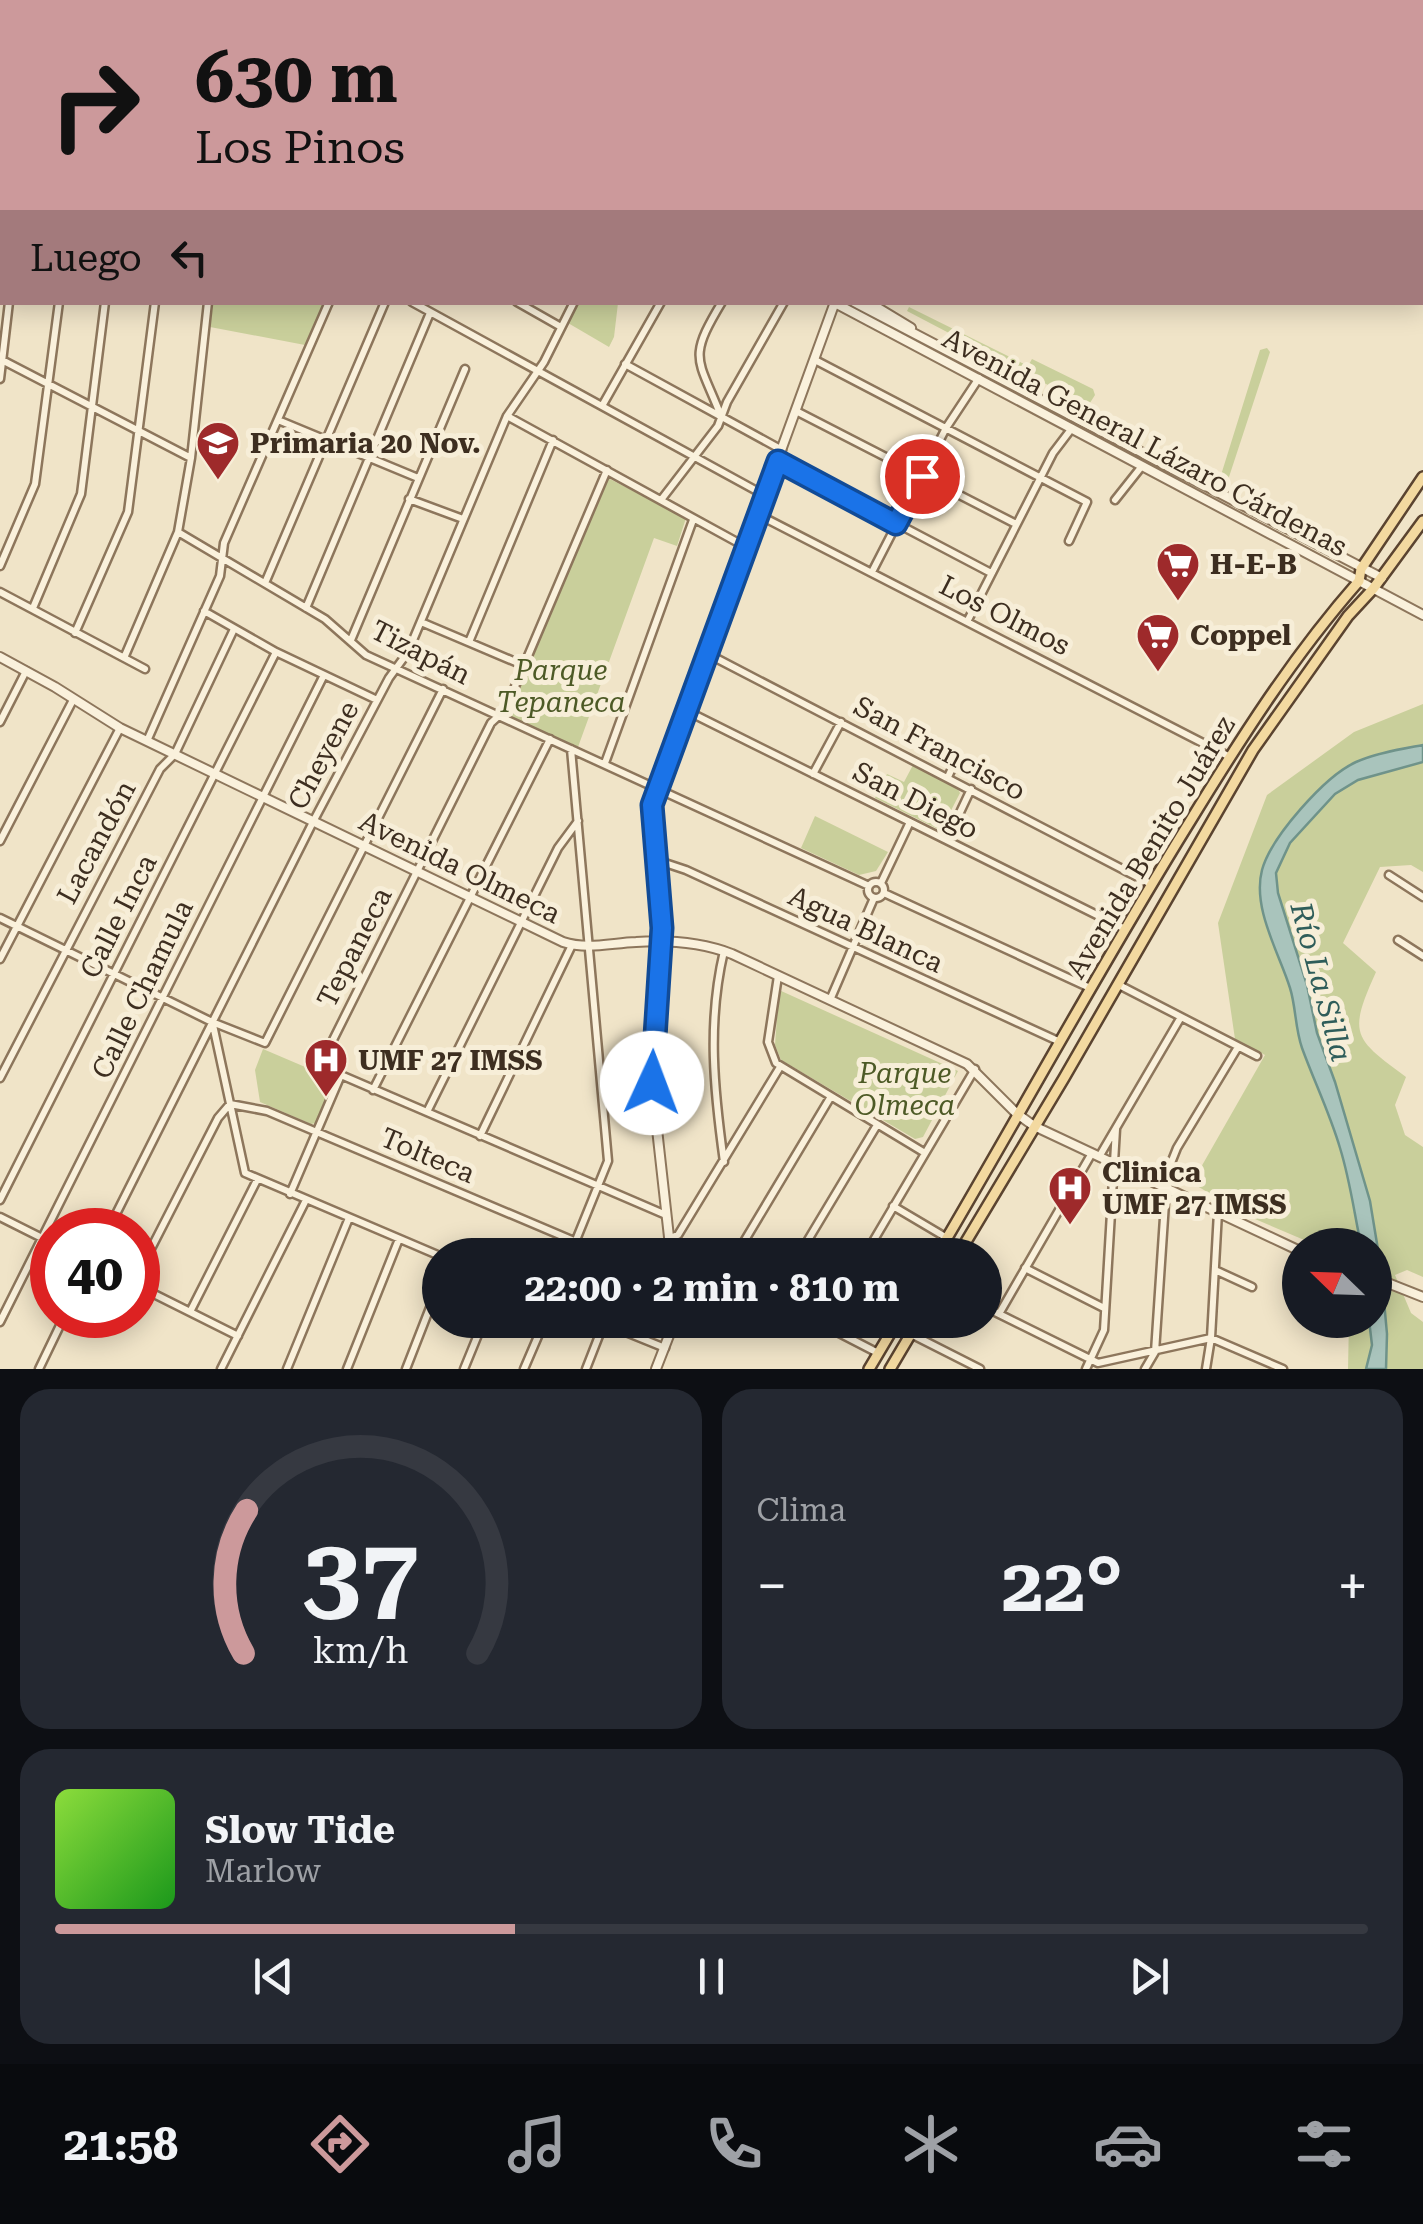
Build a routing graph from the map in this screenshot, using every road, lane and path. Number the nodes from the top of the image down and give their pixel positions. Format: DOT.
graph roads {
  1 [pos="10,305"];
  2 [pos="59,305"];
  3 [pos="106,305"];
  4 [pos="155,305"];
  5 [pos="208,305"];
  6 [pos="328,305"];
  7 [pos="384,305"];
  8 [pos="417,305"];
  9 [pos="522,305"];
  10 [pos="572,305"];
  11 [pos="659,305"];
  12 [pos="720,305"];
  13 [pos="782,305"];
  14 [pos="833,305"];
  15 [pos="838,305"];
  16 [pos="860,305"];
  17 [pos="873,305"];
  18 [pos="430,313"];
  19 [pos="561,327"];
  20 [pos="926,340"];
  21 [pos="1,360"];
  22 [pos="815,360"];
  23 [pos="626,364"];
  24 [pos="465,369"];
  25 [pos="538,372"];
  26 [pos="979,378"];
  27 [pos="0,379"];
  28 [pos="49,386"];
  29 [pos="602,406"];
  30 [pos="92,407"];
  31 [pos="796,410"];
  32 [pos="507,416"];
  33 [pos="721,417"];
  34 [pos="278,420"];
  35 [pos="946,428"];
  36 [pos="1073,428"];
  37 [pos="139,434"];
  38 [pos="553,440"];
  39 [pos="324,441"];
  40 [pos="782,450"];
  41 [pos="191,458"];
  42 [pos="693,458"];
  43 [pos="368,459"];
  44 [pos="778,461"];
  45 [pos="1143,465"];
  46 [pos="606,470"];
  47 [pos="1162,475"];
  48 [pos="922,476"];
  49 [pos="418,478"];
  50 [pos="1040,478"];
  51 [pos="1423,478"];
  52 [pos="1192,480"];
  53 [pos="766,496"];
  54 [pos="409,499"];
  55 [pos="660,500"];
  56 [pos="1114,500"];
  57 [pos="759,515"];
  58 [pos="463,519"];
  59 [pos="694,519"];
  60 [pos="1423,521"];
  61 [pos="896,524"];
  62 [pos="1016,524"];
  63 [pos="178,532"];
  64 [pos="1070,542"];
  65 [pos="748,548"];
  66 [pos="222,558"];
  67 [pos="0,566"];
  68 [pos="1361,569"];
  69 [pos="872,572"];
  70 [pos="991,573"];
  71 [pos="1382,577"];
  72 [pos="1359,582"];
  73 [pos="265,584"];
  74 [pos="1378,591"];
  75 [pos="0,592"];
  76 [pos="33,608"];
  77 [pos="306,608"];
  78 [pos="204,611"];
  79 [pos="1423,615"];
  80 [pos="968,620"];
  81 [pos="422,622"];
  82 [pos="234,630"];
  83 [pos="75,633"];
  84 [pos="350,641"];
  85 [pos="469,642"];
  86 [pos="276,652"];
  87 [pos="708,654"];
  88 [pos="0,657"];
  89 [pos="124,658"];
  90 [pos="525,666"];
  91 [pos="145,669"];
  92 [pos="396,669"];
  93 [pos="26,672"];
  94 [pos="324,675"];
  95 [pos="443,689"];
  96 [pos="73,700"];
  97 [pos="377,700"];
  98 [pos="687,711"];
  99 [pos="498,716"];
  100 [pos="0,722"];
  101 [pos="841,722"];
  102 [pos="120,728"];
  103 [pos="550,739"];
  104 [pos="148,740"];
  105 [pos="571,749"];
  106 [pos="175,754"];
  107 [pos="958,756"];
  108 [pos="1230,757"];
  109 [pos="605,763"];
  110 [pos="215,774"];
  111 [pos="813,774"];
  112 [pos="948,777"];
  113 [pos="657,788"];
  114 [pos="970,789"];
  115 [pos="264,797"];
  116 [pos="1224,797"];
  117 [pos="578,821"];
  118 [pos="313,822"];
  119 [pos="910,822"];
  120 [pos="946,840"];
  121 [pos="0,841"];
  122 [pos="365,847"];
  123 [pos="655,860"];
  124 [pos="417,872"];
  125 [pos="1389,875"];
  126 [pos="882,883"];
  127 [pos="1151,884"];
  128 [pos="868,886"];
  129 [pos="884,894"];
  130 [pos="470,897"];
  131 [pos="874,898"];
  132 [pos="1423,898"];
  133 [pos="0,918"];
  134 [pos="521,922"];
  135 [pos="17,926"];
  136 [pos="1125,930"];
  137 [pos="1398,940"];
  138 [pos="661,942"];
  139 [pos="572,945"];
  140 [pos="590,946"];
  141 [pos="852,948"];
  142 [pos="64,950"];
  143 [pos="724,951"];
  144 [pos="1423,956"];
  145 [pos="0,959"];
  146 [pos="113,974"];
  147 [pos="778,976"];
  148 [pos="1118,985"];
  149 [pos="1090,988"];
  150 [pos="161,998"];
  151 [pos="830,1000"];
  152 [pos="1181,1017"];
  153 [pos="212,1022"];
  154 [pos="1058,1041"];
  155 [pos="1238,1047"];
  156 [pos="1256,1056"];
  157 [pos="780,1067"];
  158 [pos="975,1069"];
  159 [pos="341,1075"];
  160 [pos="0,1078"];
  161 [pos="374,1090"];
  162 [pos="830,1098"];
  163 [pos="230,1104"];
  164 [pos="426,1112"];
  165 [pos="1016,1113"];
  166 [pos="877,1124"];
  167 [pos="1034,1126"];
  168 [pos="1116,1128"];
  169 [pos="317,1132"];
  170 [pos="480,1136"];
  171 [pos="925,1153"];
  172 [pos="1096,1155"];
  173 [pos="724,1162"];
  174 [pos="1115,1165"];
  175 [pos="257,1180"];
  176 [pos="600,1187"];
  177 [pos="1165,1188"];
  178 [pos="290,1194"];
  179 [pos="0,1200"];
  180 [pos="306,1200"];
  181 [pos="893,1206"];
  182 [pos="57,1208"];
  183 [pos="119,1208"];
  184 [pos="1218,1212"];
  185 [pos="666,1215"];
  186 [pos="0,1216"];
  187 [pos="349,1218"];
  188 [pos="160,1231"];
  189 [pos="30,1232"];
  190 [pos="567,1238"];
  191 [pos="578,1238"];
  192 [pos="669,1238"];
  193 [pos="746,1238"];
  194 [pos="809,1238"];
  195 [pos="874,1238"];
  196 [pos="947,1238"];
  197 [pos="968,1238"];
  198 [pos="399,1239"];
  199 [pos="1282,1242"];
  200 [pos="422,1249"];
  201 [pos="30,1262"];
  202 [pos="1025,1268"];
  203 [pos="1215,1270"];
  204 [pos="1392,1283"];
  205 [pos="1252,1287"];
  206 [pos="160,1297"];
  207 [pos="1423,1297"];
  208 [pos="1104,1308"];
  209 [pos="1002,1309"];
  210 [pos="190,1312"];
  211 [pos="1002,1316"];
  212 [pos="0,1322"];
  213 [pos="422,1328"];
  214 [pos="238,1336"];
  215 [pos="56,1338"];
  216 [pos="477,1338"];
  217 [pos="537,1338"];
  218 [pos="595,1338"];
  219 [pos="640,1338"];
  220 [pos="669,1338"];
  221 [pos="852,1338"];
  222 [pos="887,1338"];
  223 [pos="909,1338"];
  224 [pos="919,1338"];
  225 [pos="1211,1338"];
  226 [pos="665,1348"];
  227 [pos="1156,1352"];
  228 [pos="878,1353"];
  229 [pos="1091,1361"];
  230 [pos="42,1368"];
  231 [pos="1279,1368"];
  232 [pos="221,1369"];
  233 [pos="288,1369"];
  234 [pos="348,1369"];
  235 [pos="406,1369"];
  236 [pos="464,1369"];
  237 [pos="524,1369"];
  238 [pos="586,1369"];
  239 [pos="656,1369"];
  240 [pos="869,1369"];
  241 [pos="890,1369"];
  242 [pos="980,1369"];
  243 [pos="1086,1369"];
  244 [pos="1145,1369"];
  245 [pos="1206,1369"];
  1 -- 21 [label="street"];
  2 -- 28 [label="street"];
  3 -- 30 [label="street"];
  4 -- 37 [label="street"];
  5 -- 41 [label="street"];
  6 -- 34 [label="street"];
  7 -- 39 [label="street"];
  8 -- 18 [label="street"];
  9 -- 19 [label="street"];
  10 -- 19 [label="street, Cheyene"];
  11 -- 23 [label="street"];
  12 -- 33 [label="street"];
  13 -- 33 [label="street"];
  14 -- 22 [label="street"];
  15 -- 26 [label="street, Avenida General Lázaro Cárdenas"];
  16 -- 20 [label="street, Avenida General Lázaro Cárdenas"];
  17 -- 20 [label="street"];
  18 -- 25 [label="street"];
  18 -- 43 [label="street"];
  19 -- 25 [label="street, Cheyene"];
  20 -- 52 [label="street, Avenida General Lázaro Cárdenas"];
  21 -- 27 [label="street"];
  21 -- 28 [label="street"];
  22 -- 31 [label="street"];
  22 -- 35 [label="street"];
  23 -- 29 [label="street"];
  23 -- 33 [label="street"];
  24 -- 49 [label="street"];
  25 -- 29 [label="street"];
  25 -- 32 [label="street, Cheyene"];
  26 -- 35 [label="street"];
  26 -- 36 [label="street, Avenida General Lázaro Cárdenas"];
  28 -- 30 [label="street"];
  28 -- 67 [label="street"];
  29 -- 42 [label="street"];
  30 -- 37 [label="street"];
  30 -- 76 [label="street"];
  31 -- 40 [label="street"];
  31 -- 48 [label="street"];
  32 -- 38 [label="street"];
  32 -- 58 [label="street, Cheyene"];
  33 -- 40 [label="street"];
  33 -- 42 [label="street"];
  34 -- 39 [label="street"];
  34 -- 66 [label="street"];
  35 -- 48 [label="street"];
  35 -- 50 [label="street"];
  36 -- 45 [label="street, Avenida General Lázaro Cárdenas"];
  36 -- 50 [label="street"];
  37 -- 41 [label="street"];
  37 -- 83 [label="street"];
  38 -- 46 [label="street"];
  38 -- 85 [label="street"];
  39 -- 43 [label="street"];
  39 -- 73 [label="street"];
  40 -- 44 [label="street"];
  41 -- 63 [label="street"];
  42 -- 53 [label="street"];
  42 -- 55 [label="street"];
  43 -- 49 [label="street"];
  43 -- 77 [label="street"];
  44 -- 53 [label="street"];
  44 -- 61 [label="street"];
  45 -- 47 [label="street, Avenida General Lázaro Cárdenas"];
  45 -- 56 [label="street"];
  46 -- 55 [label="street"];
  46 -- 90 [label="street, Tepaneca"];
  47 -- 52 [label="street"];
  47 -- 72 [label="street, Avenida General Lázaro Cárdenas"];
  48 -- 61 [label="street"];
  48 -- 62 [label="street"];
  49 -- 54 [label="street"];
  50 -- 62 [label="street"];
  50 -- 64 [label="street"];
  51 -- 68 [label="main road"];
  52 -- 68 [label="street, Avenida General Lázaro Cárdenas"];
  53 -- 57 [label="street"];
  54 -- 58 [label="street"];
  54 -- 84 [label="street"];
  55 -- 59 [label="street"];
  57 -- 65 [label="street"];
  57 -- 69 [label="street, Los Olmos"];
  58 -- 81 [label="street, Cheyene"];
  59 -- 65 [label="street"];
  59 -- 109 [label="street"];
  60 -- 71 [label="main road, Avenida Benito Juárez"];
  61 -- 69 [label="street"];
  61 -- 70 [label="street"];
  62 -- 70 [label="street"];
  63 -- 66 [label="street, Tizapán"];
  63 -- 89 [label="street"];
  65 -- 87 [label="street"];
  66 -- 73 [label="street, Tizapán"];
  66 -- 78 [label="street"];
  68 -- 71 [label="street, Avenida General Lázaro Cárdenas"];
  68 -- 72 [label="main road"];
  69 -- 80 [label="street, Los Olmos"];
  70 -- 80 [label="street"];
  71 -- 74 [label="main road, Avenida Benito Juárez"];
  72 -- 74 [label="street, Avenida General Lázaro Cárdenas"];
  72 -- 108 [label="main road, Avenida Benito Juárez"];
  73 -- 77 [label="street, Tizapán"];
  74 -- 79 [label="street, Avenida General Lázaro Cárdenas"];
  74 -- 116 [label="main road, Avenida Benito Juárez"];
  75 -- 76 [label="street"];
  76 -- 83 [label="street"];
  77 -- 84 [label="street, Tizapán"];
  78 -- 82 [label="street"];
  78 -- 104 [label="street"];
  80 -- 108 [label="street, Los Olmos"];
  81 -- 85 [label="street"];
  81 -- 92 [label="street, Cheyene"];
  82 -- 86 [label="street"];
  82 -- 106 [label="street, Lacandón"];
  83 -- 89 [label="street"];
  84 -- 92 [label="street, Tizapán"];
  85 -- 90 [label="street"];
  86 -- 94 [label="street"];
  86 -- 110 [label="street, Calle Inca"];
  87 -- 98 [label="street"];
  87 -- 101 [label="street, San Francisco"];
  88 -- 93 [label="street, Avenida Olmeca"];
  89 -- 91 [label="street"];
  90 -- 99 [label="street, Tepaneca"];
  92 -- 95 [label="street, Tizapán"];
  92 -- 97 [label="street, Cheyene"];
  93 -- 96 [label="street, Avenida Olmeca"];
  93 -- 100 [label="street"];
  94 -- 97 [label="street"];
  94 -- 115 [label="street, Calle Chamula"];
  95 -- 99 [label="street, Tizapán"];
  95 -- 122 [label="street"];
  96 -- 102 [label="street, Avenida Olmeca"];
  96 -- 121 [label="street"];
  97 -- 118 [label="street, Cheyene"];
  98 -- 111 [label="street, San Diego"];
  98 -- 113 [label="street"];
  99 -- 103 [label="street, Tizapán"];
  99 -- 124 [label="street, Tepaneca"];
  101 -- 111 [label="street"];
  101 -- 112 [label="street, San Francisco"];
  102 -- 104 [label="street, Avenida Olmeca"];
  102 -- 135 [label="street"];
  103 -- 105 [label="street, Tizapán"];
  103 -- 130 [label="street"];
  104 -- 106 [label="street, Avenida Olmeca"];
  105 -- 109 [label="street, Tizapán"];
  105 -- 117 [label="street"];
  106 -- 110 [label="street, Avenida Olmeca"];
  106 -- 142 [label="street, Lacandón"];
  107 -- 112 [label="street"];
  108 -- 116 [label="main road"];
  108 -- 127 [label="main road, Avenida Benito Juárez"];
  109 -- 113 [label="street, Tizapán"];
  110 -- 115 [label="street, Avenida Olmeca"];
  110 -- 146 [label="street, Calle Inca"];
  111 -- 119 [label="street, San Diego"];
  112 -- 114 [label="street, San Francisco"];
  113 -- 123 [label="street"];
  113 -- 128 [label="street, Tizapán"];
  114 -- 120 [label="street"];
  114 -- 127 [label="street, San Francisco"];
  115 -- 118 [label="street, Avenida Olmeca"];
  115 -- 150 [label="street, Calle Chamula"];
  116 -- 148 [label="main road, Avenida Benito Juárez"];
  117 -- 134 [label="street"];
  117 -- 140 [label="street"];
  118 -- 122 [label="street, Avenida Olmeca"];
  118 -- 153 [label="street, Cheyene"];
  119 -- 120 [label="street, San Diego"];
  119 -- 126 [label="street"];
  120 -- 136 [label="street, San Diego"];
  122 -- 124 [label="street, Avenida Olmeca"];
  122 -- 153 [label="street"];
  123 -- 138 [label="street"];
  123 -- 141 [label="street, Agua Blanca"];
  124 -- 130 [label="street, Avenida Olmeca"];
  124 -- 159 [label="street, Tepaneca"];
  125 -- 132 [label="street"];
  126 -- 128 [label="street"];
  126 -- 129 [label="street"];
  127 -- 136 [label="main road, Avenida Benito Juárez"];
  128 -- 131 [label="street"];
  129 -- 131 [label="street"];
  129 -- 149 [label="street"];
  130 -- 134 [label="street, Avenida Olmeca"];
  130 -- 161 [label="street"];
  131 -- 141 [label="street"];
  133 -- 135 [label="street"];
  134 -- 139 [label="street, Avenida Olmeca"];
  134 -- 164 [label="street"];
  135 -- 142 [label="street"];
  135 -- 145 [label="street"];
  136 -- 149 [label="main road, Avenida Benito Juárez"];
  137 -- 144 [label="street"];
  138 -- 140 [label="street, Avenida Olmeca"];
  138 -- 143 [label="street, Avenida Olmeca"];
  138 -- 185 [label="street"];
  139 -- 140 [label="street, Avenida Olmeca"];
  139 -- 170 [label="street"];
  140 -- 176 [label="street"];
  141 -- 151 [label="street"];
  141 -- 154 [label="street, Agua Blanca"];
  142 -- 146 [label="street"];
  142 -- 160 [label="street, Lacandón"];
  143 -- 147 [label="street, Avenida Olmeca"];
  143 -- 173 [label="street"];
  146 -- 150 [label="street"];
  146 -- 179 [label="street, Calle Inca"];
  147 -- 151 [label="street, Avenida Olmeca"];
  147 -- 157 [label="street"];
  148 -- 152 [label="street"];
  148 -- 167 [label="main road, Avenida Benito Juárez"];
  149 -- 154 [label="main road, Avenida Benito Juárez"];
  150 -- 153 [label="street"];
  150 -- 182 [label="street, Calle Chamula"];
  151 -- 158 [label="street, Avenida Olmeca"];
  152 -- 155 [label="street"];
  152 -- 168 [label="street"];
  153 -- 163 [label="street"];
  153 -- 183 [label="street, Cheyene"];
  154 -- 165 [label="main road, Avenida Benito Juárez"];
  155 -- 156 [label="street"];
  155 -- 177 [label="street"];
  157 -- 162 [label="street"];
  157 -- 173 [label="street"];
  158 -- 165 [label="street, Avenida Olmeca"];
  158 -- 171 [label="street"];
  159 -- 161 [label="street"];
  159 -- 169 [label="street"];
  161 -- 164 [label="street"];
  162 -- 166 [label="street"];
  162 -- 193 [label="street"];
  163 -- 169 [label="street, Tolteca"];
  163 -- 175 [label="street"];
  163 -- 188 [label="street"];
  164 -- 170 [label="street"];
  165 -- 167 [label="street, Avenida Olmeca"];
  165 -- 196 [label="main road, Avenida Benito Juárez"];
  166 -- 171 [label="street"];
  166 -- 194 [label="street"];
  167 -- 172 [label="street, Avenida Olmeca"];
  167 -- 197 [label="main road, Avenida Benito Juárez"];
  168 -- 172 [label="street"];
  168 -- 174 [label="street"];
  169 -- 178 [label="street"];
  169 -- 190 [label="street, Tolteca"];
  170 -- 176 [label="street"];
  171 -- 181 [label="street"];
  172 -- 174 [label="street, Avenida Olmeca"];
  172 -- 202 [label="street"];
  173 -- 192 [label="street"];
  174 -- 177 [label="street, Avenida Olmeca"];
  174 -- 208 [label="street"];
  175 -- 178 [label="street"];
  175 -- 210 [label="street"];
  176 -- 185 [label="street"];
  176 -- 191 [label="street"];
  177 -- 184 [label="street, Avenida Olmeca"];
  177 -- 227 [label="street"];
  178 -- 180 [label="street"];
  180 -- 187 [label="street"];
  180 -- 214 [label="street"];
  181 -- 195 [label="street"];
  181 -- 196 [label="street"];
  184 -- 199 [label="street, Avenida Olmeca"];
  184 -- 203 [label="street"];
  185 -- 192 [label="street"];
  186 -- 189 [label="street"];
  187 -- 198 [label="street"];
  187 -- 233 [label="street"];
  198 -- 200 [label="street"];
  198 -- 234 [label="street"];
  201 -- 212 [label="street, Calle Chamula"];
  202 -- 208 [label="street"];
  202 -- 209 [label="street"];
  203 -- 205 [label="street"];
  203 -- 225 [label="street"];
  204 -- 207 [label="street"];
  206 -- 210 [label="street"];
  208 -- 229 [label="street"];
  210 -- 214 [label="street"];
  211 -- 229 [label="street"];
  213 -- 235 [label="street"];
  214 -- 232 [label="street"];
  215 -- 230 [label="street"];
  216 -- 236 [label="street"];
  217 -- 237 [label="street"];
  218 -- 238 [label="street"];
  219 -- 226 [label="street"];
  220 -- 226 [label="street"];
  221 -- 228 [label="street"];
  222 -- 228 [label="main road"];
  223 -- 241 [label="main road"];
  224 -- 242 [label="street"];
  225 -- 227 [label="street"];
  225 -- 231 [label="street"];
  225 -- 245 [label="street"];
  226 -- 239 [label="street"];
  227 -- 229 [label="street"];
  227 -- 244 [label="street"];
  228 -- 240 [label="main road"];
  229 -- 243 [label="street"];
}
